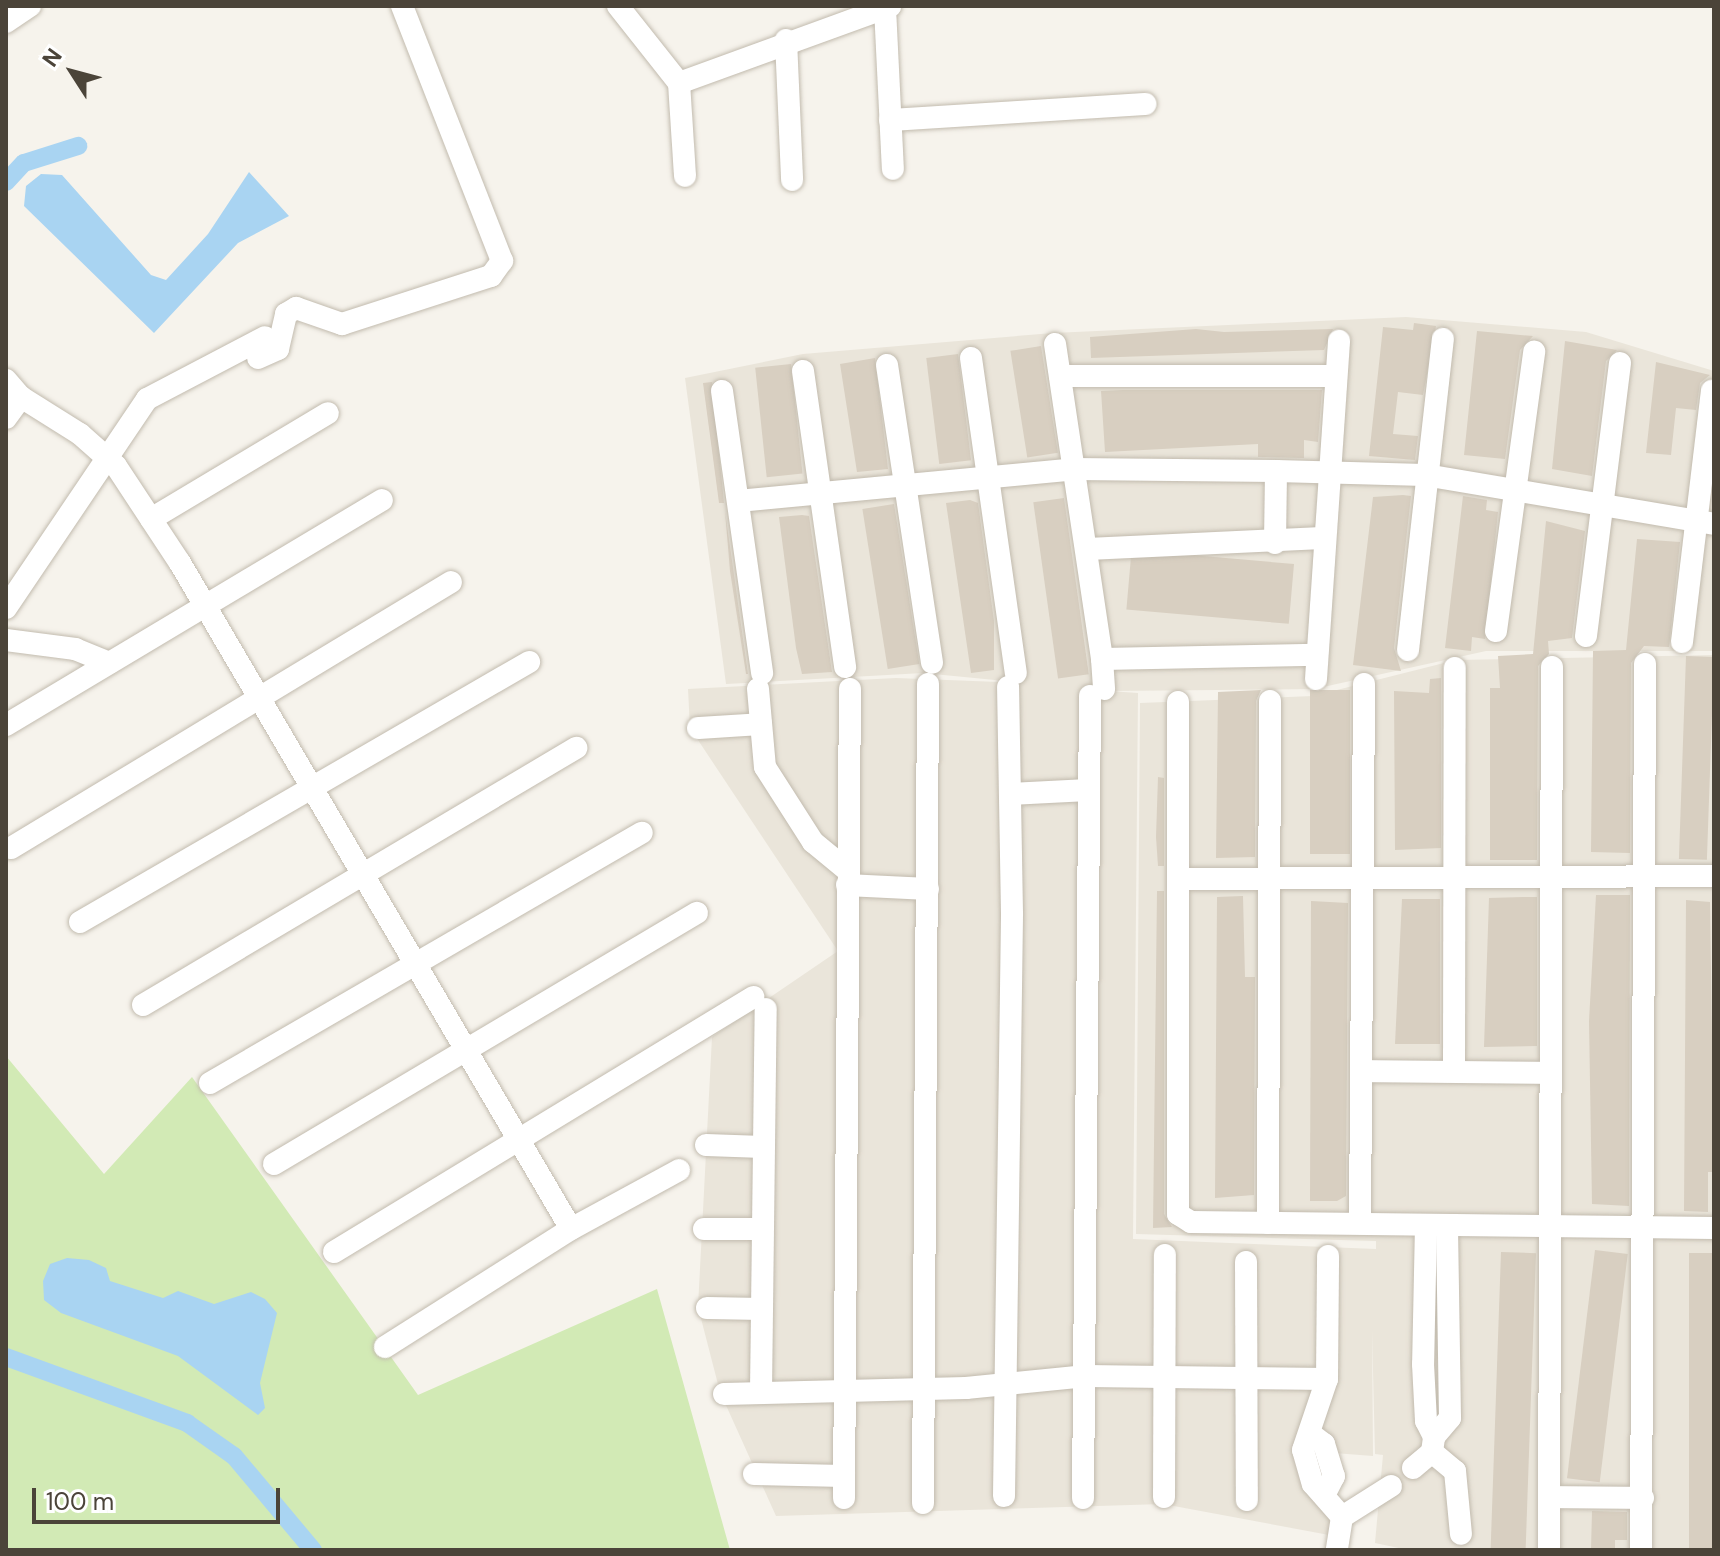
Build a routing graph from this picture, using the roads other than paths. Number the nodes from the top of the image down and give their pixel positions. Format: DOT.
graph roads {
  1 [pos="30,6"];
  2 [pos="402,6"];
  3 [pos="618,6"];
  4 [pos="888,7"];
  5 [pos="6,22"];
  6 [pos="786,40"];
  7 [pos="679,83"];
  8 [pos="1146,104"];
  9 [pos="890,120"];
  10 [pos="893,169"];
  11 [pos="685,176"];
  12 [pos="792,180"];
  13 [pos="1443,339"];
  14 [pos="1339,341"];
  15 [pos="1055,344"];
  16 [pos="1534,352"];
  17 [pos="971,358"];
  18 [pos="1620,363"];
  19 [pos="887,365"];
  20 [pos="803,371"];
  21 [pos="1060,376"];
  22 [pos="1336,376"];
  23 [pos="14,388"];
  24 [pos="722,391"];
  25 [pos="1712,391"];
  26 [pos="328,413"];
  27 [pos="6,418"];
  28 [pos="104,456"];
  29 [pos="1074,469"];
  30 [pos="1276,471"];
  31 [pos="1328,472"];
  32 [pos="990,474"];
  33 [pos="1425,475"];
  34 [pos="905,481"];
  35 [pos="1513,488"];
  36 [pos="819,491"];
  37 [pos="382,500"];
  38 [pos="738,501"];
  39 [pos="1599,505"];
  40 [pos="151,519"];
  41 [pos="1704,522"];
  42 [pos="1322,538"];
  43 [pos="1275,543"];
  44 [pos="1088,549"];
  45 [pos="451,582"];
  46 [pos="204,606"];
  47 [pos="6,608"];
  48 [pos="1496,631"];
  49 [pos="1586,636"];
  50 [pos="6,640"];
  51 [pos="1682,642"];
  52 [pos="1408,650"];
  53 [pos="1317,655"];
  54 [pos="1102,659"];
  55 [pos="529,662"];
  56 [pos="109,663"];
  57 [pos="1645,664"];
  58 [pos="1552,667"];
  59 [pos="1455,668"];
  60 [pos="1316,679"];
  61 [pos="1364,684"];
  62 [pos="258,699"];
  63 [pos="1270,701"];
  64 [pos="1178,702"];
  65 [pos="761,724"];
  66 [pos="6,725"];
  67 [pos="698,728"];
  68 [pos="576,748"];
  69 [pos="310,789"];
  70 [pos="1087,790"];
  71 [pos="1011,794"];
  72 [pos="642,833"];
  73 [pos="11,848"];
  74 [pos="1645,875"];
  75 [pos="361,876"];
  76 [pos="1714,876"];
  77 [pos="847,878"];
  78 [pos="1360,878"];
  79 [pos="1453,878"];
  80 [pos="1547,878"];
  81 [pos="1179,879"];
  82 [pos="1266,882"];
  83 [pos="928,889"];
  84 [pos="697,913"];
  85 [pos="80,922"];
  86 [pos="415,964"];
  87 [pos="143,1005"];
  88 [pos="467,1050"];
  89 [pos="1454,1070"];
  90 [pos="1363,1071"];
  91 [pos="1549,1073"];
  92 [pos="210,1083"];
  93 [pos="519,1139"];
  94 [pos="706,1145"];
  95 [pos="763,1147"];
  96 [pos="274,1164"];
  97 [pos="679,1170"];
  98 [pos="1268,1223"];
  99 [pos="1360,1223"];
  100 [pos="1436,1225"];
  101 [pos="1642,1227"];
  102 [pos="1714,1228"];
  103 [pos="571,1229"];
  104 [pos="704,1229"];
  105 [pos="762,1229"];
  106 [pos="1551,1229"];
  107 [pos="334,1252"];
  108 [pos="1165,1255"];
  109 [pos="1328,1256"];
  110 [pos="1246,1262"];
  111 [pos="707,1308"];
  112 [pos="762,1309"];
  113 [pos="385,1347"];
  114 [pos="1086,1376"];
  115 [pos="1165,1377"];
  116 [pos="1245,1378"];
  117 [pos="1327,1379"];
  118 [pos="1004,1383"];
  119 [pos="922,1389"];
  120 [pos="843,1391"];
  121 [pos="761,1392"];
  122 [pos="724,1394"];
  123 [pos="1433,1445"];
  124 [pos="1413,1468"];
  125 [pos="754,1474"];
  126 [pos="1391,1486"];
  127 [pos="1004,1496"];
  128 [pos="1164,1497"];
  129 [pos="1553,1497"];
  130 [pos="1083,1498"];
  131 [pos="1643,1498"];
  132 [pos="1247,1500"];
  133 [pos="923,1503"];
  134 [pos="1342,1517"];
  135 [pos="1461,1534"];
  136 [pos="1337,1550"];
  137 [pos="1549,1550"];
  138 [pos="1641,1550"];
  1 -- 5 [label="street"];
  2 -- 28 [label="street"];
  3 -- 7 [label="street"];
  4 -- 6 [label="street"];
  4 -- 9 [label="street"];
  6 -- 7 [label="street"];
  6 -- 12 [label="street"];
  7 -- 11 [label="street"];
  8 -- 9 [label="street"];
  9 -- 10 [label="street"];
  13 -- 33 [label="street"];
  14 -- 22 [label="street"];
  15 -- 21 [label="street"];
  16 -- 35 [label="street"];
  17 -- 32 [label="street"];
  18 -- 39 [label="street"];
  19 -- 34 [label="street"];
  20 -- 36 [label="street"];
  21 -- 22 [label="street"];
  21 -- 29 [label="street"];
  22 -- 31 [label="street"];
  23 -- 27 [label="street"];
  23 -- 28 [label="street"];
  24 -- 38 [label="street"];
  25 -- 41 [label="street"];
  26 -- 40 [label="street"];
  28 -- 40 [label="street"];
  28 -- 47 [label="street"];
  29 -- 30 [label="street"];
  29 -- 32 [label="street"];
  29 -- 44 [label="street"];
  30 -- 31 [label="street"];
  30 -- 43 [label="street"];
  31 -- 33 [label="street"];
  31 -- 42 [label="street"];
  32 -- 34 [label="street"];
  32 -- 71 [label="street"];
  33 -- 35 [label="street"];
  33 -- 52 [label="street"];
  34 -- 36 [label="street"];
  34 -- 83 [label="street"];
  35 -- 39 [label="street"];
  35 -- 48 [label="street"];
  36 -- 38 [label="street"];
  36 -- 77 [label="street"];
  37 -- 46 [label="street"];
  38 -- 65 [label="street"];
  39 -- 41 [label="street"];
  39 -- 49 [label="street"];
  40 -- 46 [label="street"];
  41 -- 51 [label="street"];
  42 -- 43 [label="street"];
  42 -- 53 [label="street"];
  43 -- 44 [label="street"];
  44 -- 54 [label="street"];
  45 -- 62 [label="street"];
  46 -- 56 [label="street"];
  46 -- 62 [label="street"];
  50 -- 56 [label="street"];
  53 -- 54 [label="street"];
  53 -- 60 [label="street"];
  54 -- 70 [label="street"];
  55 -- 69 [label="street"];
  56 -- 66 [label="street"];
  57 -- 74 [label="street"];
  58 -- 80 [label="street"];
  59 -- 79 [label="street"];
  61 -- 78 [label="street"];
  62 -- 69 [label="street"];
  62 -- 73 [label="street"];
  63 -- 82 [label="street"];
  64 -- 81 [label="street"];
  65 -- 67 [label="street"];
  65 -- 77 [label="street"];
  68 -- 75 [label="street"];
  69 -- 75 [label="street"];
  69 -- 85 [label="street"];
  70 -- 71 [label="street"];
  70 -- 114 [label="street"];
  71 -- 118 [label="street"];
  72 -- 86 [label="street"];
  74 -- 76 [label="street"];
  74 -- 80 [label="street"];
  74 -- 101 [label="street"];
  75 -- 86 [label="street"];
  75 -- 87 [label="street"];
  77 -- 83 [label="street"];
  77 -- 120 [label="street"];
  78 -- 79 [label="street"];
  78 -- 82 [label="street"];
  78 -- 90 [label="street"];
  79 -- 80 [label="street"];
  79 -- 89 [label="street"];
  80 -- 91 [label="street"];
  81 -- 82 [label="street"];
  81 -- 98 [label="street"];
  82 -- 98 [label="street"];
  83 -- 119 [label="street"];
  84 -- 88 [label="street"];
  86 -- 88 [label="street"];
  86 -- 92 [label="street"];
  88 -- 93 [label="street"];
  88 -- 96 [label="street"];
  89 -- 90 [label="street"];
  89 -- 91 [label="street"];
  90 -- 99 [label="street"];
  91 -- 106 [label="street"];
  93 -- 95 [label="street"];
  93 -- 103 [label="street"];
  93 -- 107 [label="street"];
  94 -- 95 [label="street"];
  95 -- 105 [label="street"];
  97 -- 103 [label="street"];
  98 -- 99 [label="street"];
  99 -- 100 [label="street"];
  100 -- 106 [label="street"];
  100 -- 123 [label="street"];
  101 -- 102 [label="street"];
  101 -- 106 [label="street"];
  101 -- 131 [label="street"];
  103 -- 113 [label="street"];
  104 -- 105 [label="street"];
  105 -- 112 [label="street"];
  106 -- 129 [label="street"];
  108 -- 115 [label="street"];
  109 -- 117 [label="street"];
  110 -- 116 [label="street"];
  111 -- 112 [label="street"];
  112 -- 121 [label="street"];
  114 -- 115 [label="street"];
  114 -- 118 [label="street"];
  114 -- 130 [label="street"];
  115 -- 116 [label="street"];
  115 -- 128 [label="street"];
  116 -- 117 [label="street"];
  116 -- 132 [label="street"];
  117 -- 134 [label="street"];
  118 -- 119 [label="street"];
  118 -- 127 [label="street"];
  119 -- 120 [label="street"];
  119 -- 133 [label="street"];
  120 -- 121 [label="street"];
  120 -- 125 [label="street"];
  121 -- 122 [label="street"];
  123 -- 124 [label="street"];
  123 -- 135 [label="street"];
  126 -- 134 [label="street"];
  129 -- 131 [label="street"];
  129 -- 137 [label="street"];
  131 -- 138 [label="street"];
  134 -- 136 [label="street"];
}
